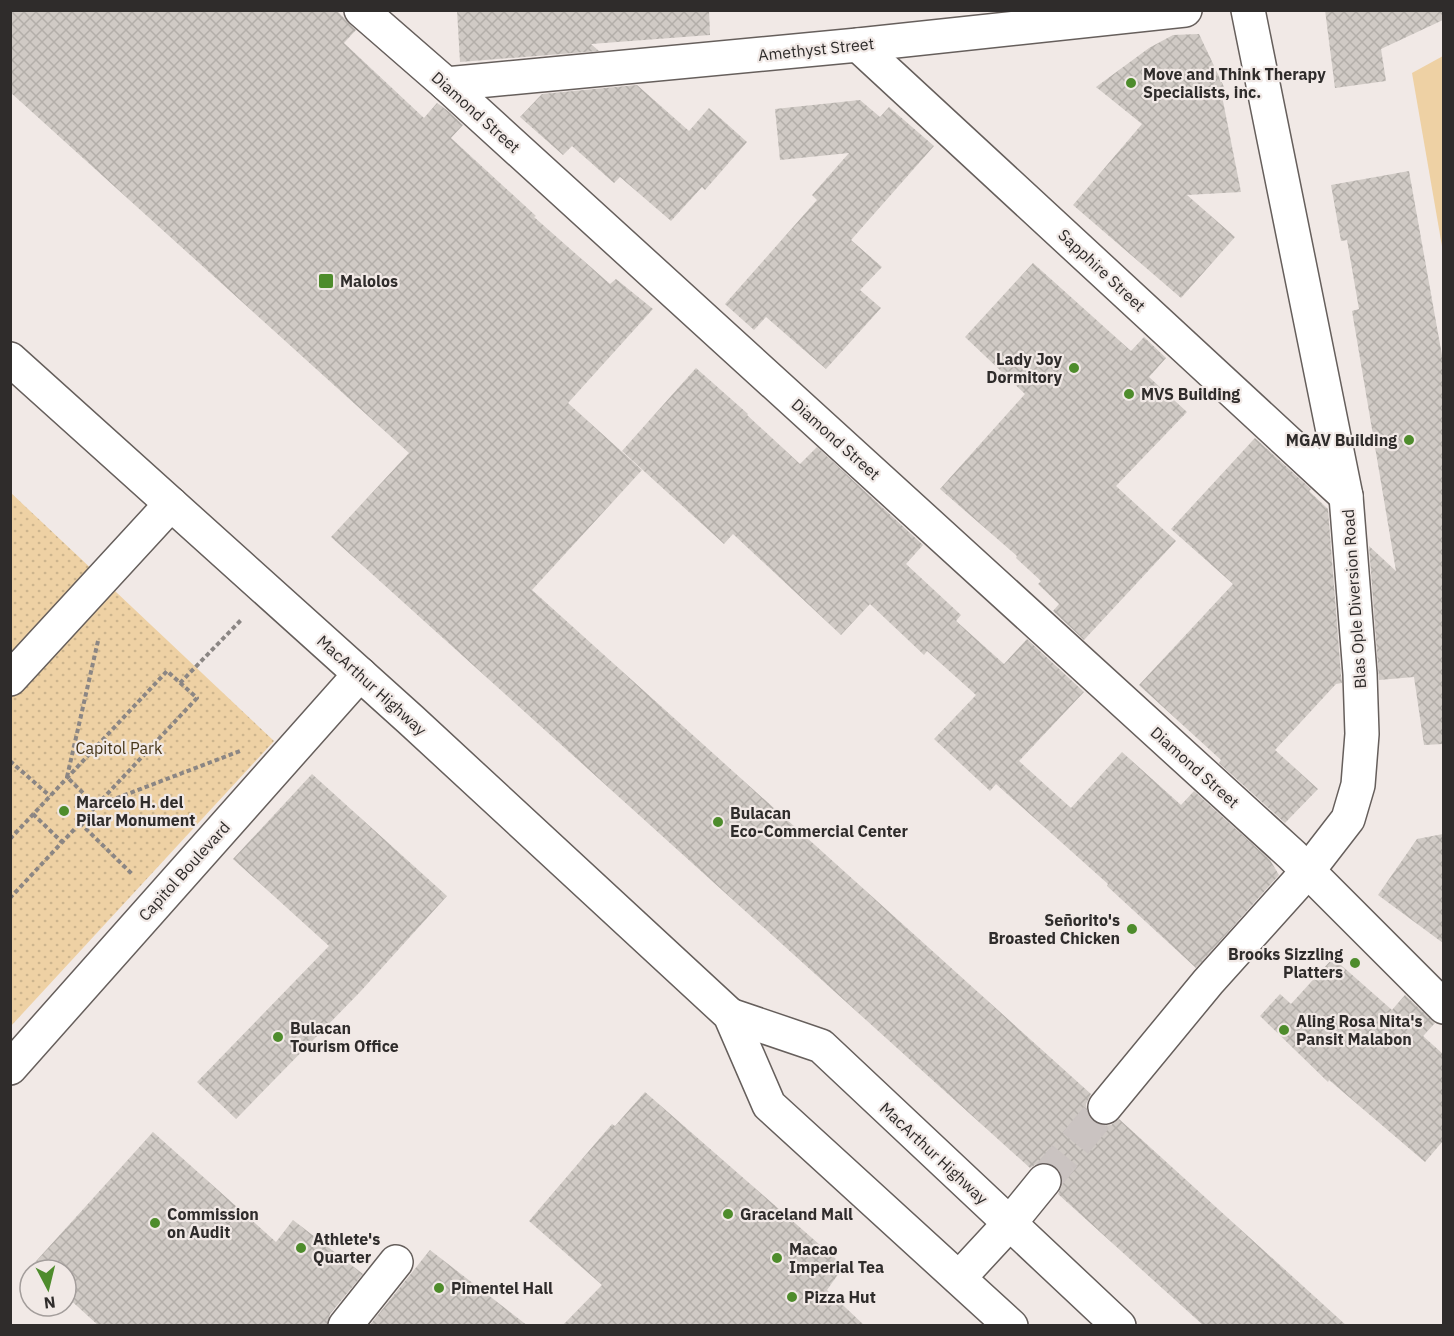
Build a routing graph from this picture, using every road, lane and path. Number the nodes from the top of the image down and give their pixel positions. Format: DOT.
graph roads {
  1 [pos="361,10"];
  2 [pos="1185,10"];
  3 [pos="1248,10"];
  4 [pos="858,45"];
  5 [pos="447,84"];
  6 [pos="10,359"];
  7 [pos="1346,496"];
  8 [pos="171,504"];
  9 [pos="268,592"];
  10 [pos="84,598"];
  11 [pos="360,674"];
  12 [pos="10,679"];
  13 [pos="180,683"];
  14 [pos="10,761"];
  15 [pos="274,769"];
  16 [pos="68,777"];
  17 [pos="50,796"];
  18 [pos="96,806"];
  19 [pos="33,814"];
  20 [pos="80,823"];
  21 [pos="10,839"];
  22 [pos="62,842"];
  23 [pos="1306,872"];
  24 [pos="10,898"];
  25 [pos="159,900"];
  26 [pos="1443,1007"];
  27 [pos="730,1015"];
  28 [pos="10,1068"];
  29 [pos="1105,1107"];
  30 [pos="1044,1181"];
  31 [pos="1009,1224"];
  32 [pos="396,1262"];
  33 [pos="959,1278"];
  34 [pos="345,1326"];
  35 [pos="1011,1326"];
  36 [pos="1119,1326"];
  1 -- 5 [label="main road, Diamond Street"];
  2 -- 4 [label="main road, Amethyst Street"];
  3 -- 7 [label="main road, Blas Ople Diversion Road"];
  4 -- 5 [label="main road, Amethyst Street"];
  4 -- 7 [label="main road, Sapphire Street"];
  5 -- 23 [label="main road, Diamond Street"];
  6 -- 8 [label="main road, MacArthur Highway"];
  7 -- 23 [label="main road, Blas Ople Diversion Road"];
  8 -- 9 [label="main road, MacArthur Highway"];
  8 -- 10 [label="main road"];
  9 -- 11 [label="main road, MacArthur Highway"];
  9 -- 13 [label="path"];
  10 -- 12 [label="main road"];
  10 -- 16 [label="path"];
  11 -- 15 [label="main road, Capitol Boulevard"];
  11 -- 27 [label="main road, MacArthur Highway"];
  13 -- 16 [label="path"];
  13 -- 18 [label="path"];
  14 -- 17 [label="path"];
  15 -- 18 [label="path"];
  15 -- 25 [label="main road, Capitol Boulevard"];
  16 -- 17 [label="path"];
  16 -- 18 [label="path"];
  17 -- 19 [label="path"];
  18 -- 20 [label="path"];
  19 -- 21 [label="path"];
  19 -- 22 [label="path"];
  20 -- 22 [label="path"];
  20 -- 25 [label="path"];
  22 -- 24 [label="path"];
  23 -- 26 [label="main road, Diamond Street"];
  23 -- 29 [label="main road, Blas Ople Diversion Road"];
  25 -- 28 [label="main road, Capitol Boulevard"];
  27 -- 31 [label="main road, MacArthur Highway"];
  27 -- 33 [label="main road, MacArthur Highway"];
  30 -- 31 [label="main road"];
  31 -- 33 [label="main road"];
  31 -- 36 [label="main road, MacArthur Highway"];
  32 -- 34 [label="main road"];
  33 -- 35 [label="main road, MacArthur Highway"];
}
